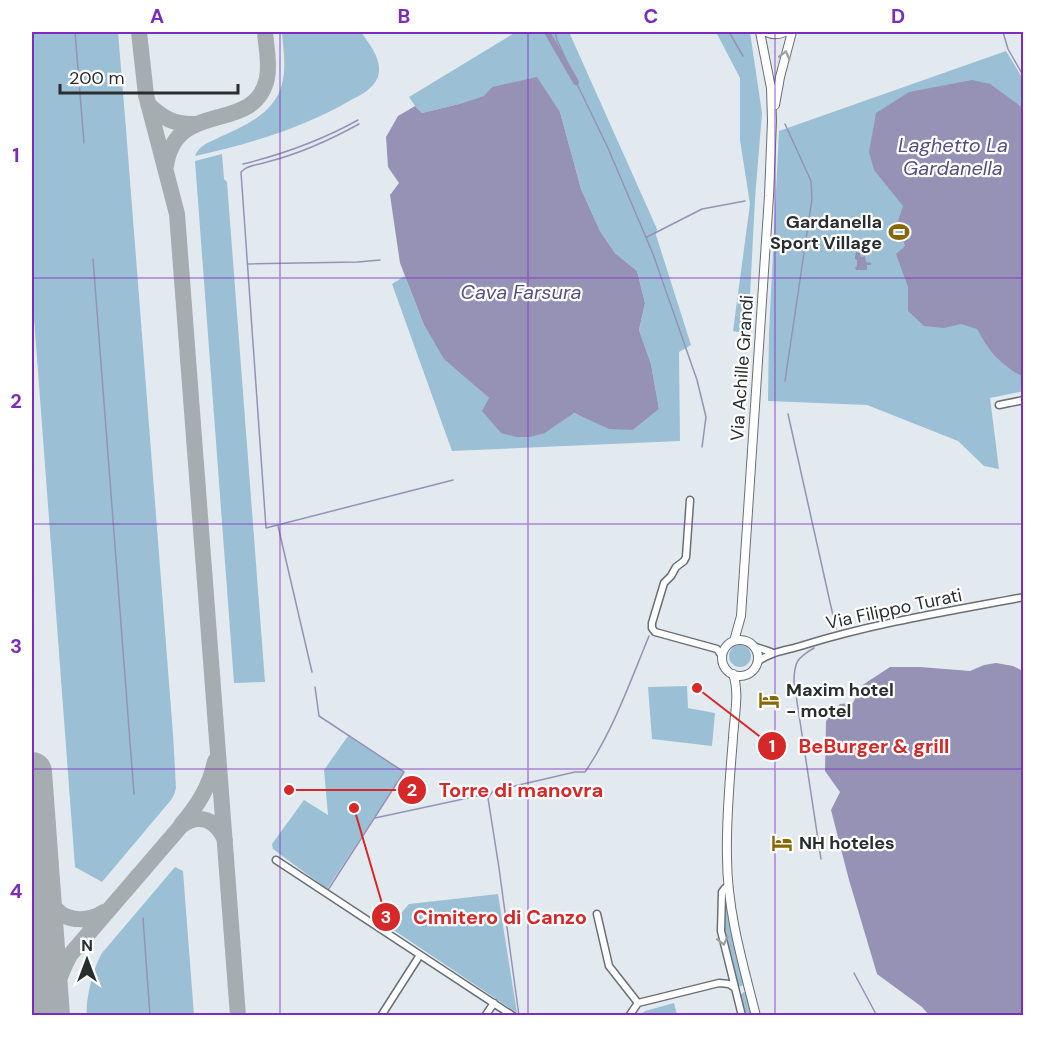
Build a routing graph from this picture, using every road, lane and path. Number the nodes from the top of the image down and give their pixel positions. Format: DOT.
graph roads {
  1 [pos="760,32"];
  2 [pos="765,32"];
  3 [pos="785,32"];
  4 [pos="792,32"];
  5 [pos="772,121"];
  6 [pos="1023,400"];
  7 [pos="999,405"];
  8 [pos="690,500"];
  9 [pos="1023,598"];
  10 [pos="741,616"];
  11 [pos="734,641"];
  12 [pos="749,643"];
  13 [pos="726,646"];
  14 [pos="711,647"];
  15 [pos="772,653"];
  16 [pos="722,656"];
  17 [pos="757,662"];
  18 [pos="733,674"];
  19 [pos="743,675"];
  20 [pos="736,690"];
  21 [pos="276,860"];
  22 [pos="729,888"];
  23 [pos="597,914"];
  24 [pos="420,955"];
  25 [pos="731,971"];
  26 [pos="719,983"];
  27 [pos="749,988"];
  28 [pos="736,991"];
  29 [pos="638,1002"];
  30 [pos="494,1003"];
  31 [pos="381,1016"];
  32 [pos="485,1016"];
  33 [pos="513,1016"];
  34 [pos="629,1016"];
  35 [pos="742,1016"];
  36 [pos="756,1016"];
  1 -- 5 [label="main road, Via Achille Grandi"];
  2 -- 3 [label="main road"];
  5 -- 4 [label="main road, Via Achille Grandi, one-way"];
  5 -- 10 [label="main road, Via Achille Grandi"];
  6 -- 7 [label="street"];
  8 -- 14 [label="street"];
  9 -- 15 [label="street, Via Filippo Turati"];
  10 -- 11 [label="main road, Via Achille Grandi"];
  10 -- 12 [label="main road, Via Achille Grandi"];
  11 -- 12 [label="main road"];
  11 -- 13 [label="main road"];
  12 -- 15 [label="street"];
  12 -- 17 [label="main road, Via Achille Grandi"];
  13 -- 14 [label="street"];
  13 -- 16 [label="main road"];
  14 -- 16 [label="street"];
  15 -- 17 [label="street, Via Filippo Turati"];
  16 -- 18 [label="main road"];
  17 -- 19 [label="main road"];
  18 -- 19 [label="main road"];
  18 -- 20 [label="main road"];
  19 -- 20 [label="main road"];
  20 -- 22 [label="main road"];
  21 -- 24 [label="street"];
  22 -- 25 [label="street, one-way"];
  22 -- 27 [label="main road"];
  23 -- 29 [label="street"];
  24 -- 30 [label="street"];
  24 -- 31 [label="street"];
  25 -- 26 [label="street"];
  25 -- 28 [label="street"];
  26 -- 28 [label="street"];
  26 -- 29 [label="street"];
  27 -- 28 [label="street"];
  27 -- 36 [label="main road"];
  28 -- 35 [label="street"];
  29 -- 34 [label="street"];
  30 -- 32 [label="street"];
  30 -- 33 [label="street"];
}
